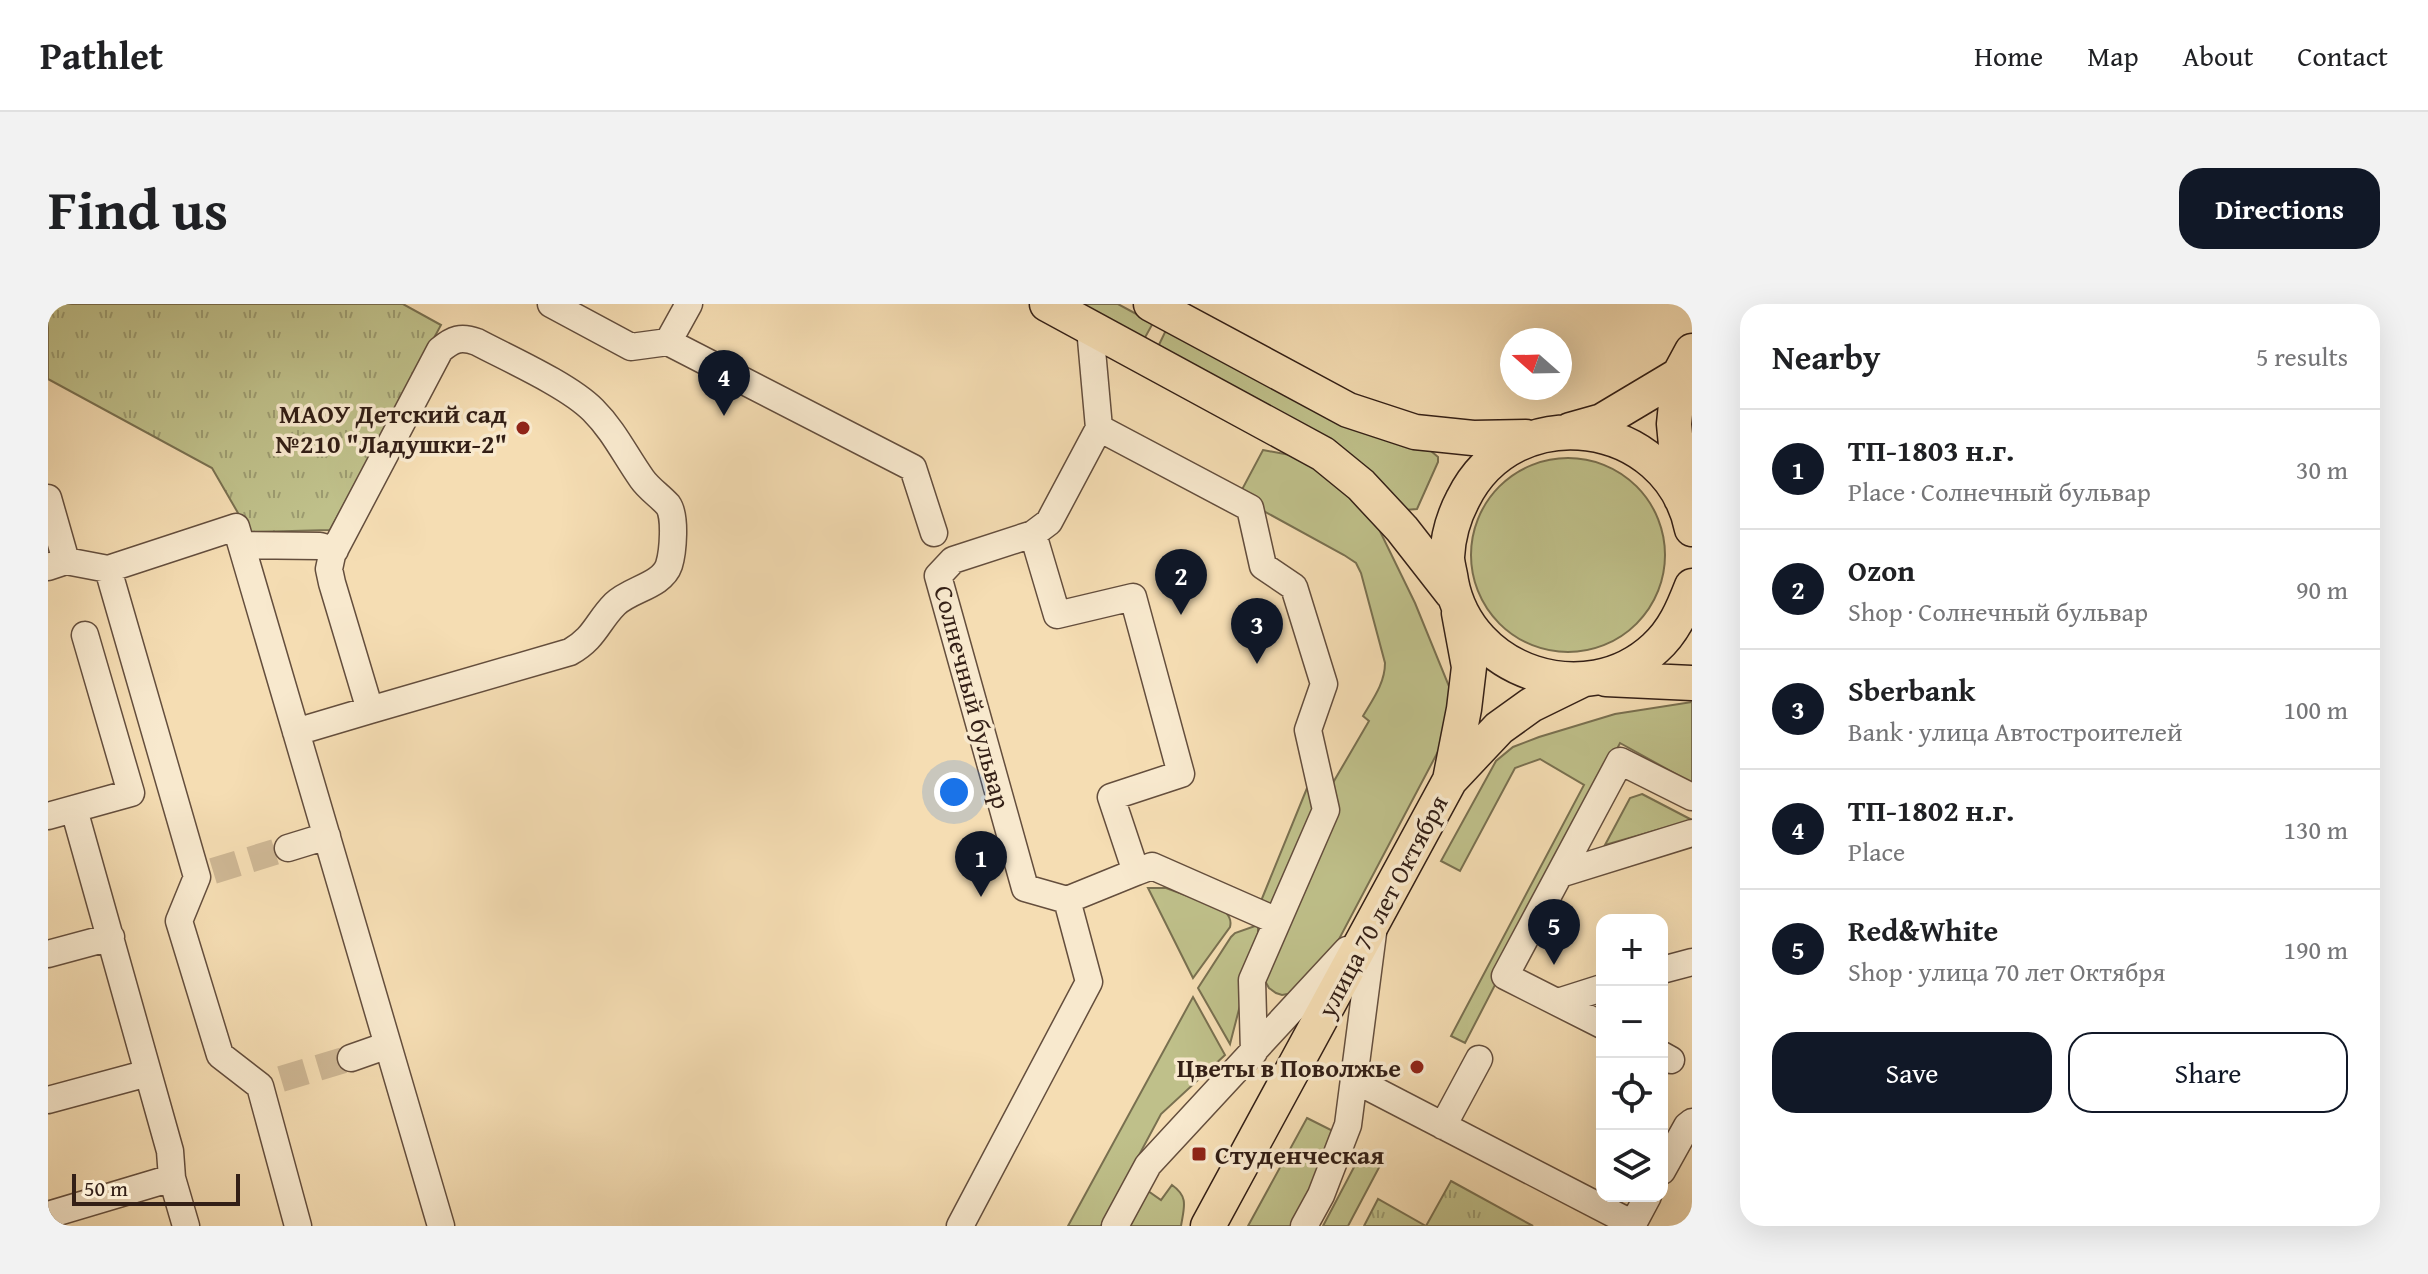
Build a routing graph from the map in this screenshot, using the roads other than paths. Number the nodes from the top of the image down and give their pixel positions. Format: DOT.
graph roads {
  1 [pos="551,304"];
  2 [pos="689,304"];
  3 [pos="1047,304"];
  4 [pos="1151,304"];
  5 [pos="1090,328"];
  6 [pos="668,342"];
  7 [pos="1686,363"];
  8 [pos="1099,428"];
  9 [pos="1550,434"];
  10 [pos="48,498"];
  11 [pos="1688,515"];
  12 [pos="934,533"];
  13 [pos="1033,534"];
  14 [pos="242,545"];
  15 [pos="335,550"];
  16 [pos="57,564"];
  17 [pos="108,569"];
  18 [pos="1692,586"];
  19 [pos="1456,603"];
  20 [pos="85,635"];
  21 [pos="1584,680"];
  22 [pos="1692,683"];
  23 [pos="370,710"];
  24 [pos="296,732"];
  25 [pos="1450,780"];
  26 [pos="1692,797"];
  27 [pos="48,816"];
  28 [pos="77,820"];
  29 [pos="1692,833"];
  30 [pos="327,836"];
  31 [pos="288,848"];
  32 [pos="1136,872"];
  33 [pos="1560,874"];
  34 [pos="1067,900"];
  35 [pos="1277,921"];
  36 [pos="1374,921"];
  37 [pos="111,937"];
  38 [pos="48,954"];
  39 [pos="1692,962"];
  40 [pos="1668,968"];
  41 [pos="1596,990"];
  42 [pos="1558,1002"];
  43 [pos="1596,1022"];
  44 [pos="388,1045"];
  45 [pos="1254,1052"];
  46 [pos="351,1058"];
  47 [pos="1479,1059"];
  48 [pos="148,1073"];
  49 [pos="1355,1080"];
  50 [pos="48,1100"];
  51 [pos="1692,1122"];
  52 [pos="1443,1126"];
  53 [pos="1668,1160"];
  54 [pos="172,1178"];
  55 [pos="1645,1202"];
  56 [pos="48,1215"];
  57 [pos="1617,1222"];
  58 [pos="186,1226"];
  59 [pos="298,1226"];
  60 [pos="441,1226"];
  61 [pos="960,1226"];
  62 [pos="1115,1226"];
  63 [pos="1208,1226"];
  64 [pos="1304,1226"];
  1 -- 6 [label="street"];
  2 -- 6 [label="street"];
  3 -- 5 [label="main road"];
  4 -- 9 [label="main road"];
  5 -- 8 [label="street"];
  5 -- 19 [label="main road"];
  6 -- 12 [label="street"];
  7 -- 9 [label="main road"];
  7 -- 11 [label="main road"];
  8 -- 13 [label="street"];
  8 -- 35 [label="street"];
  9 -- 11 [label="main road"];
  9 -- 19 [label="main road, улица 70 лет Октября"];
  10 -- 16 [label="street"];
  13 -- 32 [label="street"];
  13 -- 34 [label="street, Солнечный бульвар"];
  14 -- 15 [label="street"];
  14 -- 17 [label="street"];
  14 -- 24 [label="street"];
  15 -- 23 [label="street"];
  15 -- 23 [label="street"];
  16 -- 17 [label="street"];
  17 -- 59 [label="street"];
  18 -- 21 [label="main road"];
  19 -- 21 [label="main road"];
  19 -- 25 [label="main road, улица 70 лет Октября"];
  20 -- 27 [label="street"];
  21 -- 22 [label="main road"];
  21 -- 25 [label="main road"];
  23 -- 24 [label="street"];
  24 -- 30 [label="street"];
  25 -- 36 [label="main road, улица 70 лет Октября"];
  26 -- 33 [label="street"];
  28 -- 37 [label="street"];
  29 -- 33 [label="street"];
  30 -- 31 [label="street"];
  30 -- 44 [label="street"];
  32 -- 34 [label="street"];
  32 -- 35 [label="street"];
  33 -- 42 [label="street"];
  34 -- 61 [label="street"];
  35 -- 45 [label="street"];
  36 -- 45 [label="street"];
  36 -- 49 [label="street"];
  36 -- 63 [label="main road, улица 70 лет Октября"];
  37 -- 38 [label="street"];
  37 -- 48 [label="street"];
  39 -- 40 [label="street"];
  41 -- 42 [label="street"];
  42 -- 43 [label="street"];
  44 -- 46 [label="street"];
  44 -- 60 [label="street"];
  45 -- 62 [label="street"];
  47 -- 52 [label="street"];
  48 -- 50 [label="street"];
  48 -- 54 [label="street"];
  49 -- 52 [label="street"];
  49 -- 64 [label="street"];
  51 -- 53 [label="street"];
  52 -- 57 [label="street"];
  54 -- 56 [label="street"];
  54 -- 58 [label="street"];
  55 -- 57 [label="street"];
}
